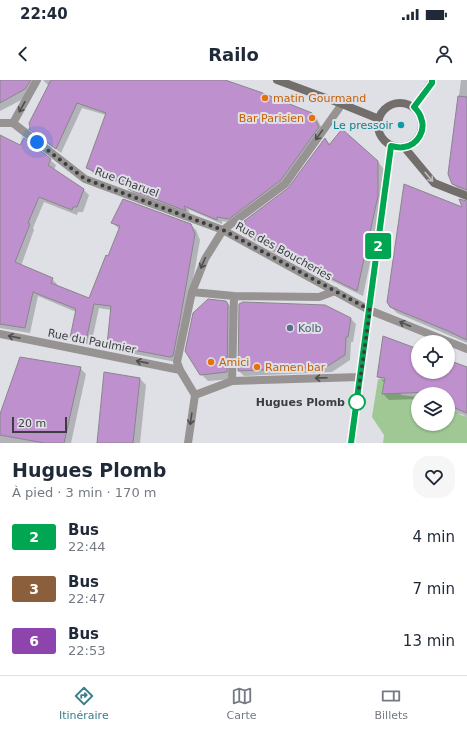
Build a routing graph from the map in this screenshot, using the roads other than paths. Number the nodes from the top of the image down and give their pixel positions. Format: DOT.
graph roads {
  1 [pos="37,80"];
  2 [pos="277,80"];
  3 [pos="432,80"];
  4 [pos="342,104"];
  5 [pos="414,107"];
  6 [pos="378,119"];
  7 [pos="0,123"];
  8 [pos="13,123"];
  9 [pos="391,146"];
  10 [pos="404,147"];
  11 [pos="467,196"];
  12 [pos="223,230"];
  13 [pos="335,291"];
  14 [pos="192,292"];
  15 [pos="234,296"];
  16 [pos="370,310"];
  17 [pos="0,334"];
  18 [pos="467,349"];
  19 [pos="180,370"];
  20 [pos="360,377"];
  21 [pos="232,381"];
  22 [pos="195,395"];
  23 [pos="188,443"];
  24 [pos="351,443"];
  1 -- 8 [label="street, one-way"];
  2 -- 4 [label="main road"];
  3 -- 5 [label="main road"];
  4 -- 6 [label="main road"];
  4 -- 12 [label="street, one-way"];
  5 -- 6 [label="main road"];
  5 -- 10 [label="main road"];
  6 -- 9 [label="main road"];
  7 -- 8 [label="street"];
  8 -- 12 [label="street, Rue Charuel"];
  9 -- 10 [label="main road"];
  9 -- 16 [label="street"];
  10 -- 11 [label="main road, one-way"];
  12 -- 13 [label="street, Rue des Boucheries"];
  12 -- 14 [label="street, one-way"];
  13 -- 15 [label="street, Rue des Boucheries"];
  13 -- 16 [label="street, Rue des Boucheries"];
  14 -- 15 [label="street, Rue des Boucheries"];
  14 -- 19 [label="street"];
  15 -- 21 [label="street"];
  18 -- 16 [label="street, Rue des Boucheries, one-way"];
  16 -- 20 [label="street"];
  19 -- 17 [label="street, Rue du Paulmier, one-way"];
  19 -- 22 [label="street"];
  20 -- 21 [label="street, one-way"];
  20 -- 24 [label="street"];
  21 -- 22 [label="street"];
  22 -- 23 [label="street, one-way"];
}
